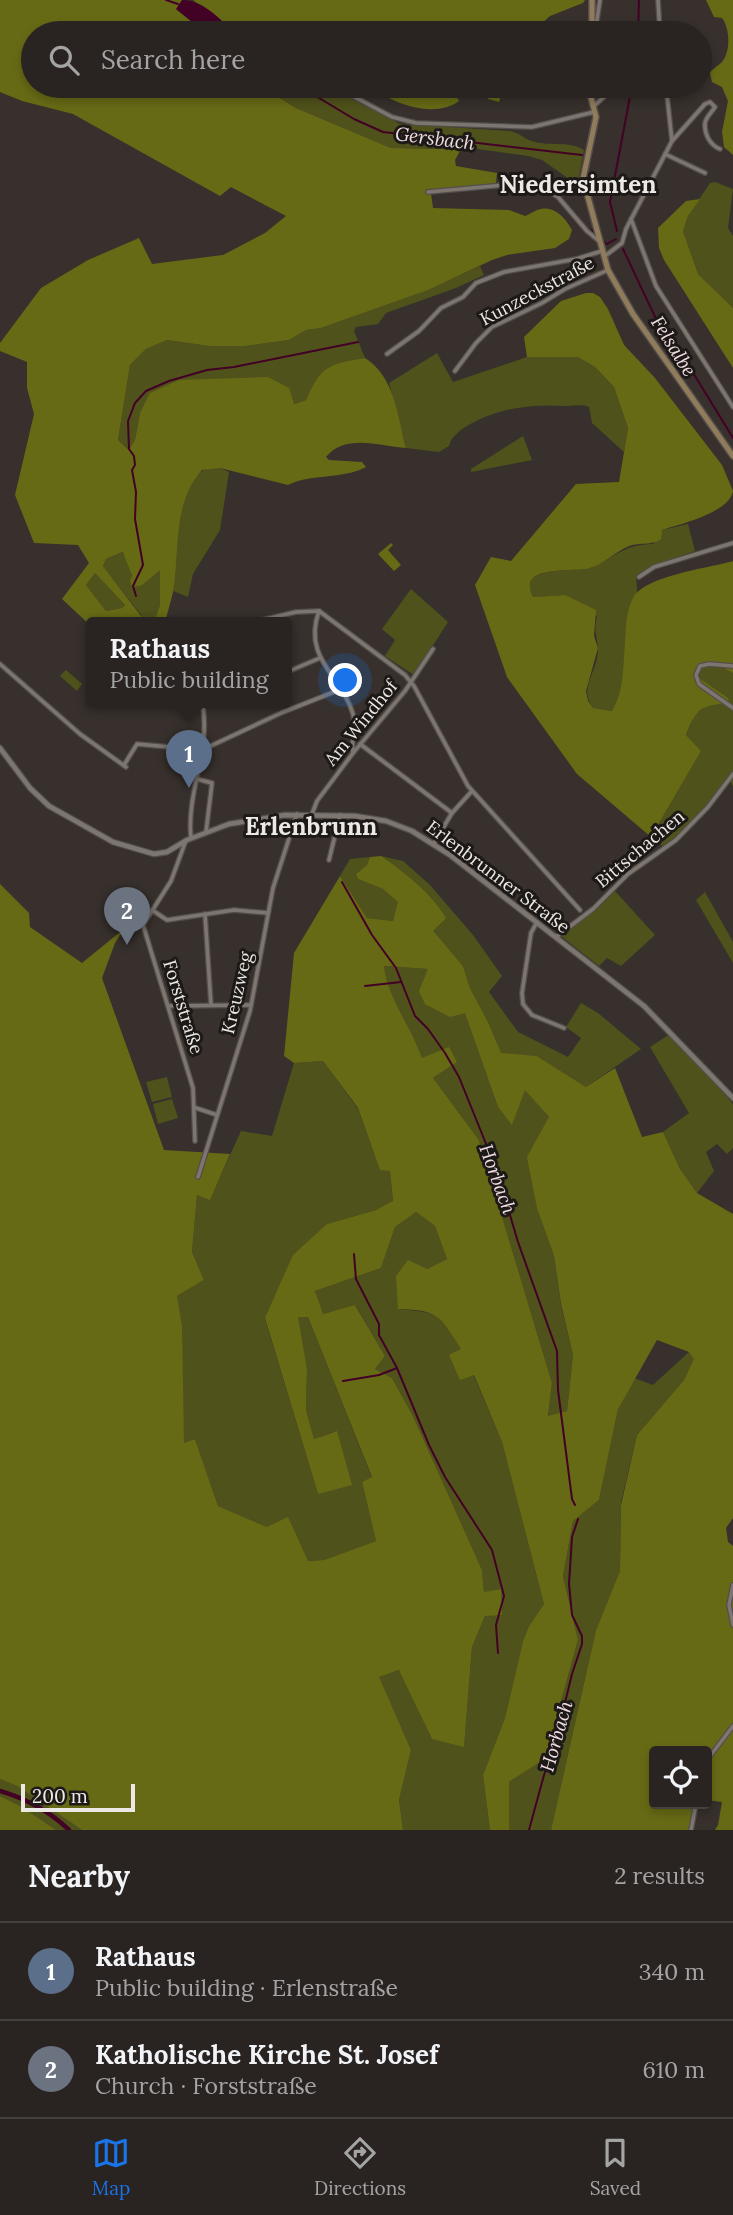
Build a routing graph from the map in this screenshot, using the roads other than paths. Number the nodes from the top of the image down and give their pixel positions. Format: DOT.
graph roads {
  1 [pos="592,0"];
  2 [pos="600,0"];
  3 [pos="658,0"];
  4 [pos="593,21"];
  5 [pos="596,21"];
  6 [pos="659,21"];
  7 [pos="356,98"];
  8 [pos="592,98"];
  9 [pos="605,98"];
  10 [pos="668,98"];
  11 [pos="595,108"];
  12 [pos="673,141"];
  13 [pos="720,149"];
  14 [pos="666,153"];
  15 [pos="705,173"];
  16 [pos="428,192"];
  17 [pos="631,219"];
  18 [pos="600,242"];
  19 [pos="603,254"];
  20 [pos="608,270"];
  21 [pos="387,354"];
  22 [pos="454,371"];
  23 [pos="733,407"];
  24 [pos="732,453"];
  25 [pos="733,542"];
  26 [pos="639,577"];
  27 [pos="320,611"];
  28 [pos="263,617"];
  29 [pos="433,649"];
  30 [pos="320,658"];
  31 [pos="0,664"];
  32 [pos="733,666"];
  33 [pos="292,669"];
  34 [pos="412,682"];
  35 [pos="339,690"];
  36 [pos="203,708"];
  37 [pos="733,708"];
  38 [pos="360,744"];
  39 [pos="0,748"];
  40 [pos="202,750"];
  41 [pos="353,753"];
  42 [pos="733,774"];
  43 [pos="197,779"];
  44 [pos="472,791"];
  45 [pos="452,813"];
  46 [pos="297,814"];
  47 [pos="312,814"];
  48 [pos="340,815"];
  49 [pos="206,832"];
  50 [pos="191,838"];
  51 [pos="185,841"];
  52 [pos="434,843"];
  53 [pos="329,860"];
  54 [pos="152,910"];
  55 [pos="580,910"];
  56 [pos="268,913"];
  57 [pos="205,914"];
  58 [pos="537,922"];
  59 [pos="556,937"];
  60 [pos="211,1005"];
  61 [pos="251,1005"];
  62 [pos="168,1006"];
  63 [pos="564,1028"];
  64 [pos="733,1098"];
  65 [pos="195,1108"];
  66 [pos="217,1115"];
  67 [pos="195,1140"];
  68 [pos="198,1177"];
  69 [pos="733,1585"];
  70 [pos="733,1625"];
  71 [pos="733,1726"];
  72 [pos="712,1753"];
  73 [pos="695,1809"];
  74 [pos="691,1830"];
  1 -- 4 [label="main road"];
  2 -- 5 [label="street"];
  3 -- 6 [label="street"];
  7 -- 11 [label="street"];
  8 -- 11 [label="main road"];
  9 -- 11 [label="street"];
  10 -- 12 [label="street"];
  11 -- 18 [label="main road"];
  12 -- 13 [label="street"];
  12 -- 14 [label="street"];
  14 -- 15 [label="street"];
  14 -- 17 [label="street"];
  16 -- 18 [label="street"];
  17 -- 19 [label="street"];
  17 -- 23 [label="street"];
  18 -- 19 [label="main road"];
  19 -- 20 [label="main road"];
  19 -- 21 [label="street"];
  20 -- 22 [label="street, Kunzeckstraße"];
  20 -- 24 [label="main road"];
  25 -- 26 [label="street"];
  27 -- 28 [label="street"];
  27 -- 30 [label="street"];
  27 -- 34 [label="street"];
  29 -- 34 [label="street, Am Windhof"];
  30 -- 33 [label="street"];
  30 -- 35 [label="street"];
  31 -- 40 [label="street"];
  32 -- 37 [label="street"];
  34 -- 38 [label="street, Am Windhof"];
  34 -- 44 [label="street"];
  35 -- 40 [label="street"];
  35 -- 41 [label="street"];
  36 -- 40 [label="street"];
  38 -- 41 [label="street, Am Windhof"];
  38 -- 45 [label="street"];
  39 -- 51 [label="street, Erlenbrunner Straße"];
  40 -- 43 [label="street"];
  41 -- 47 [label="street, Am Windhof"];
  42 -- 59 [label="street, Bittschachen"];
  43 -- 49 [label="street"];
  43 -- 50 [label="street"];
  44 -- 45 [label="street"];
  44 -- 55 [label="street"];
  45 -- 52 [label="street"];
  46 -- 47 [label="street, Erlenbrunner Straße"];
  46 -- 49 [label="street, Erlenbrunner Straße"];
  46 -- 56 [label="street, Kreuzweg"];
  47 -- 48 [label="street, Erlenbrunner Straße"];
  48 -- 52 [label="street, Erlenbrunner Straße"];
  48 -- 53 [label="street"];
  49 -- 50 [label="street, Erlenbrunner Straße"];
  50 -- 51 [label="street, Erlenbrunner Straße"];
  51 -- 54 [label="street, Forststraße"];
  52 -- 58 [label="street, Erlenbrunner Straße"];
  54 -- 57 [label="street"];
  54 -- 62 [label="street, Forststraße"];
  56 -- 57 [label="street"];
  56 -- 61 [label="street, Kreuzweg"];
  57 -- 60 [label="street"];
  58 -- 59 [label="street, Erlenbrunner Straße"];
  58 -- 63 [label="street"];
  59 -- 64 [label="street, Erlenbrunner Straße"];
  60 -- 61 [label="street"];
  60 -- 62 [label="street"];
  61 -- 66 [label="street, Kreuzweg"];
  62 -- 65 [label="street, Forststraße"];
  65 -- 66 [label="street"];
  65 -- 67 [label="street, Forststraße"];
  66 -- 68 [label="street, Kreuzweg"];
  69 -- 70 [label="street"];
  71 -- 72 [label="street"];
  73 -- 74 [label="street"];
}
